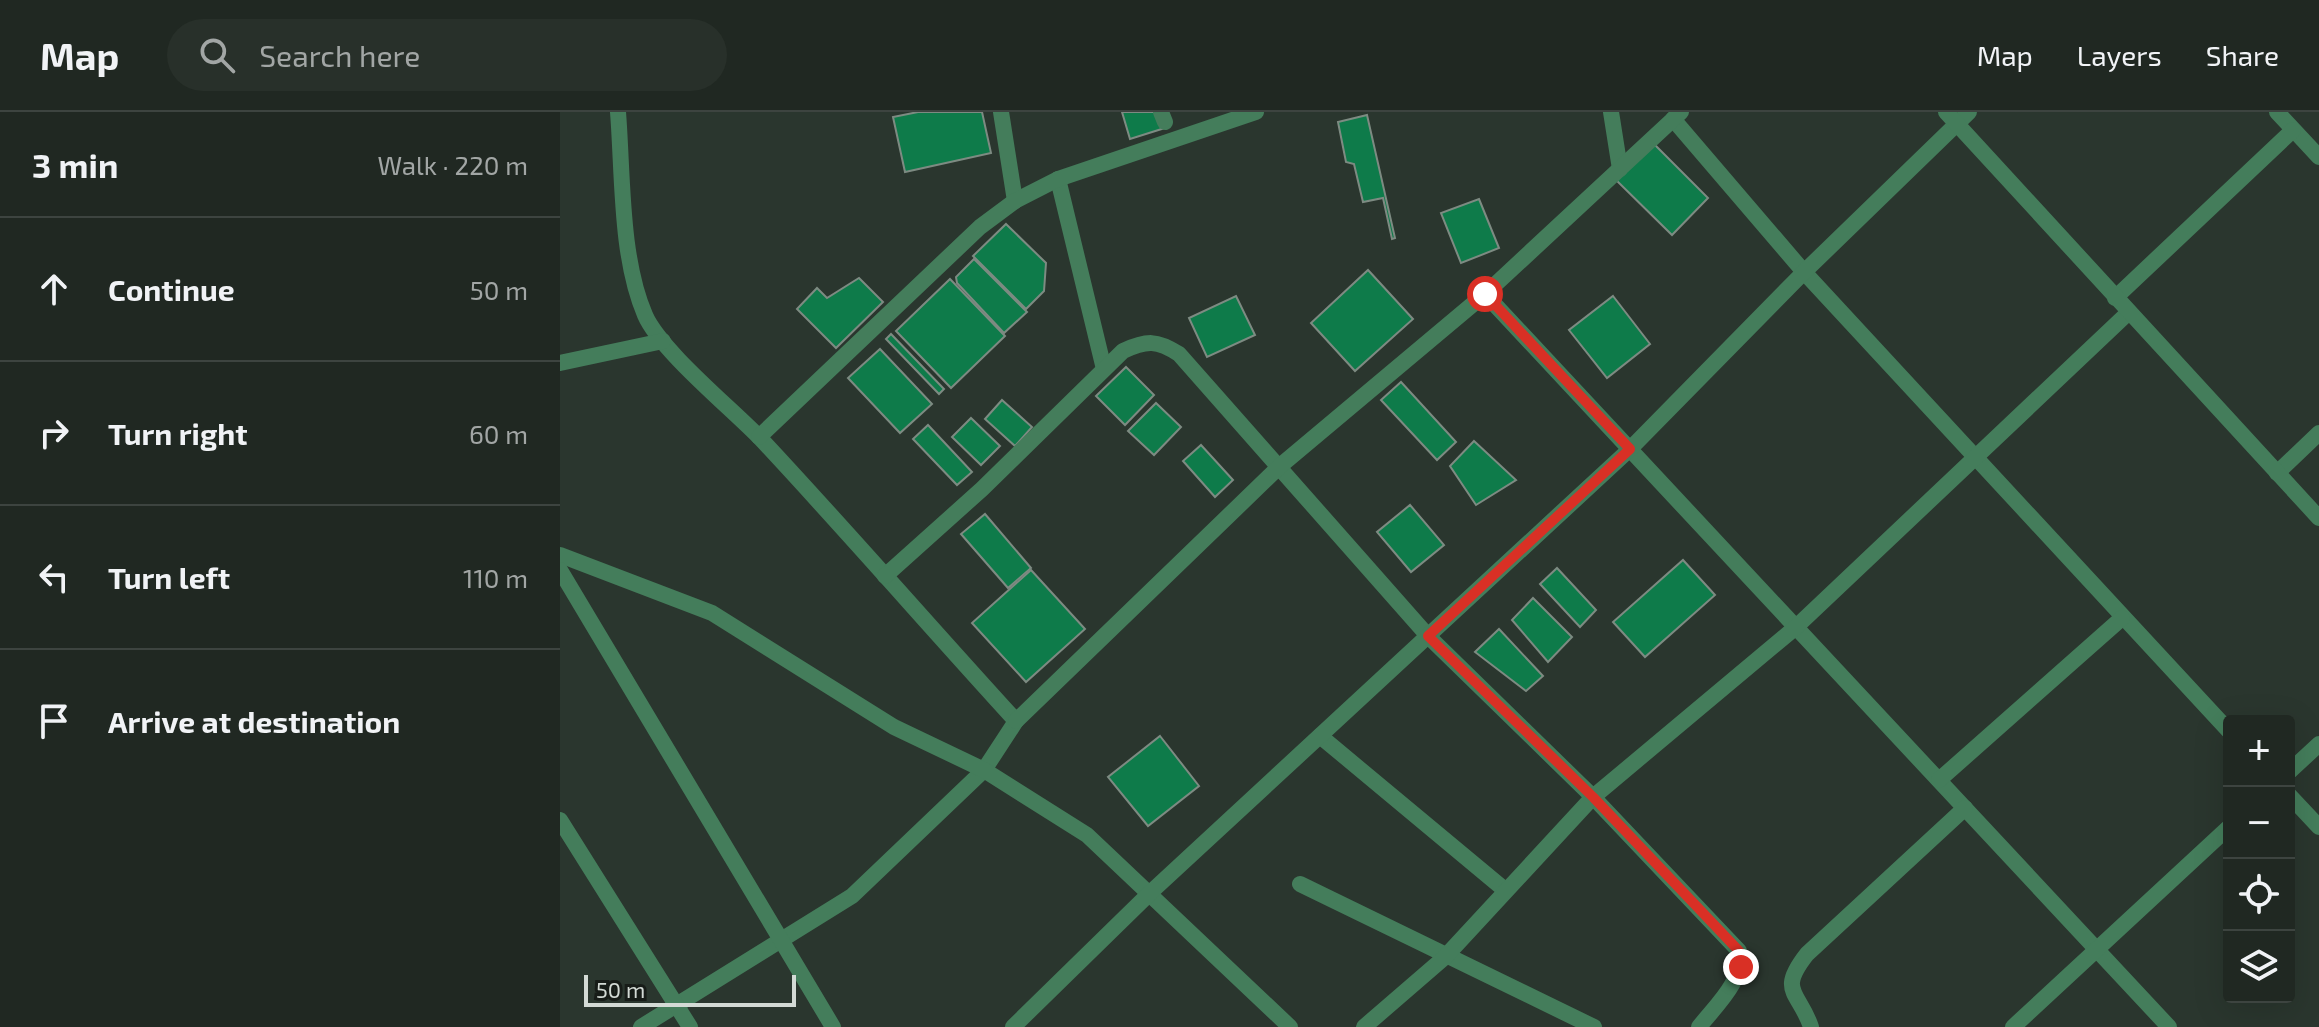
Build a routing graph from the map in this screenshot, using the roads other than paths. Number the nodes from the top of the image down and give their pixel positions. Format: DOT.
graph roads {
  1 [pos="618,112"];
  2 [pos="1001,112"];
  3 [pos="1256,112"];
  4 [pos="1611,112"];
  5 [pos="2277,112"];
  6 [pos="1677,116"];
  7 [pos="1957,116"];
  8 [pos="2293,130"];
  9 [pos="2319,157"];
  10 [pos="1620,169"];
  11 [pos="1058,179"];
  12 [pos="1015,201"];
  13 [pos="1804,272"];
  14 [pos="1485,294"];
  15 [pos="2115,298"];
  16 [pos="2129,312"];
  17 [pos="663,341"];
  18 [pos="560,363"];
  19 [pos="1104,369"];
  20 [pos="2319,433"];
  21 [pos="759,437"];
  22 [pos="1630,449"];
  23 [pos="1973,458"];
  24 [pos="1280,466"];
  25 [pos="2277,473"];
  26 [pos="2319,518"];
  27 [pos="560,555"];
  28 [pos="560,570"];
  29 [pos="885,576"];
  30 [pos="2122,618"];
  31 [pos="1796,627"];
  32 [pos="1428,636"];
  33 [pos="1016,721"];
  34 [pos="2223,725"];
  35 [pos="1320,736"];
  36 [pos="2319,744"];
  37 [pos="2295,766"];
  38 [pos="984,770"];
  39 [pos="1939,780"];
  40 [pos="1593,797"];
  41 [pos="2295,801"];
  42 [pos="1965,808"];
  43 [pos="560,820"];
  44 [pos="2319,827"];
  45 [pos="2223,832"];
  46 [pos="1300,884"];
  47 [pos="1505,890"];
  48 [pos="1151,892"];
  49 [pos="783,939"];
  50 [pos="2095,948"];
  51 [pos="1445,957"];
  52 [pos="676,1005"];
  53 [pos="1019,1025"];
  54 [pos="641,1027"];
  55 [pos="690,1027"];
  56 [pos="833,1027"];
  57 [pos="1290,1027"];
  58 [pos="1364,1027"];
  59 [pos="1594,1027"];
  60 [pos="1699,1027"];
  61 [pos="1811,1027"];
  62 [pos="2013,1027"];
  63 [pos="2169,1027"];
  1 -- 17 [label="street"];
  2 -- 12 [label="street"];
  3 -- 11 [label="street"];
  4 -- 10 [label="street"];
  5 -- 8 [label="street"];
  6 -- 10 [label="street"];
  6 -- 13 [label="street"];
  7 -- 13 [label="street"];
  7 -- 15 [label="street"];
  8 -- 9 [label="street"];
  8 -- 15 [label="street"];
  10 -- 14 [label="street"];
  11 -- 12 [label="street"];
  11 -- 19 [label="street"];
  12 -- 21 [label="street"];
  13 -- 22 [label="street"];
  13 -- 23 [label="street"];
  14 -- 22 [label="street"];
  14 -- 24 [label="street"];
  15 -- 16 [label="street"];
  16 -- 23 [label="street"];
  16 -- 25 [label="street"];
  17 -- 18 [label="street"];
  17 -- 21 [label="street"];
  19 -- 24 [label="street"];
  19 -- 29 [label="street"];
  20 -- 25 [label="street"];
  21 -- 29 [label="street"];
  22 -- 31 [label="street"];
  22 -- 32 [label="street"];
  23 -- 30 [label="street"];
  23 -- 31 [label="street"];
  24 -- 32 [label="street"];
  24 -- 33 [label="street"];
  25 -- 26 [label="street"];
  27 -- 38 [label="street"];
  28 -- 49 [label="street"];
  29 -- 33 [label="street"];
  30 -- 34 [label="street"];
  30 -- 39 [label="street"];
  31 -- 39 [label="street"];
  31 -- 40 [label="street"];
  32 -- 35 [label="street"];
  32 -- 40 [label="street"];
  33 -- 38 [label="street"];
  35 -- 47 [label="street"];
  35 -- 48 [label="street"];
  36 -- 37 [label="street"];
  38 -- 48 [label="street"];
  38 -- 49 [label="street"];
  39 -- 42 [label="street"];
  40 -- 47 [label="street"];
  40 -- 60 [label="street"];
  41 -- 44 [label="street"];
  42 -- 50 [label="street"];
  42 -- 61 [label="street"];
  43 -- 52 [label="street"];
  45 -- 50 [label="street"];
  46 -- 51 [label="street"];
  47 -- 51 [label="street"];
  48 -- 53 [label="street"];
  48 -- 57 [label="street"];
  49 -- 52 [label="street"];
  49 -- 56 [label="street"];
  50 -- 62 [label="street"];
  50 -- 63 [label="street"];
  51 -- 58 [label="street"];
  51 -- 59 [label="street"];
  52 -- 54 [label="street"];
  52 -- 55 [label="street"];
}
